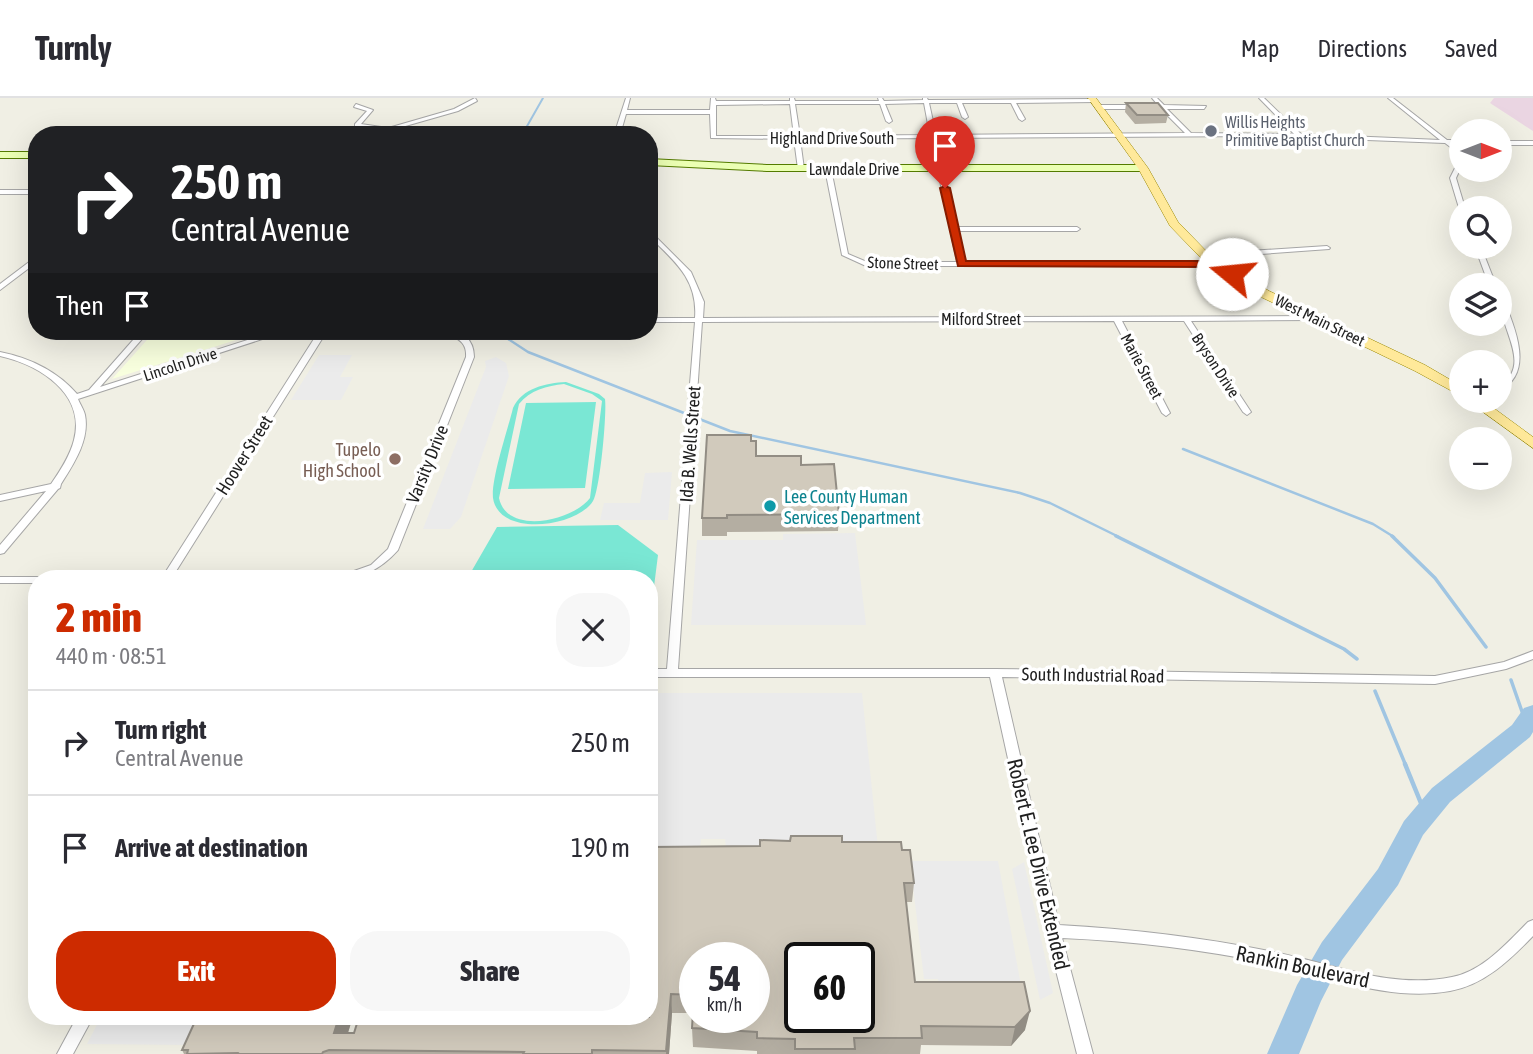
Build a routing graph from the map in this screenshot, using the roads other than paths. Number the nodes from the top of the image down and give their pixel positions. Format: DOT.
graph roads {
  1 [pos="628,98"];
  2 [pos="1154,98"];
  3 [pos="1261,98"];
  4 [pos="1390,98"];
  5 [pos="925,99"];
  6 [pos="475,100"];
  7 [pos="792,100"];
  8 [pos="881,100"];
  9 [pos="713,101"];
  10 [pos="958,101"];
  11 [pos="1012,101"];
  12 [pos="1095,102"];
  13 [pos="356,106"];
  14 [pos="1162,107"];
  15 [pos="1205,107"];
  16 [pos="624,112"];
  17 [pos="713,112"];
  18 [pos="965,117"];
  19 [pos="1023,119"];
  20 [pos="889,121"];
  21 [pos="364,126"];
  22 [pos="397,126"];
  23 [pos="620,126"];
  24 [pos="1298,134"];
  25 [pos="1190,135"];
  26 [pos="1120,136"];
  27 [pos="934,137"];
  28 [pos="797,138"];
  29 [pos="1449,141"];
  30 [pos="1449,142"];
  31 [pos="1512,143"];
  32 [pos="1533,143"];
  33 [pos="28,155"];
  34 [pos="0,156"];
  35 [pos="658,162"];
  36 [pos="940,168"];
  37 [pos="1143,168"];
  38 [pos="801,169"];
  39 [pos="828,169"];
  40 [pos="0,192"];
  41 [pos="28,192"];
  42 [pos="954,229"];
  43 [pos="1077,229"];
  44 [pos="658,241"];
  45 [pos="1327,248"];
  46 [pos="1210,260"];
  47 [pos="961,264"];
  48 [pos="28,265"];
  49 [pos="0,288"];
  50 [pos="1186,318"];
  51 [pos="1313,318"];
  52 [pos="1117,319"];
  53 [pos="658,320"];
  54 [pos="700,320"];
  55 [pos="1512,331"];
  56 [pos="137,340"];
  57 [pos="255,340"];
  58 [pos="317,340"];
  59 [pos="464,340"];
  60 [pos="0,354"];
  61 [pos="1512,382"];
  62 [pos="1449,385"];
  63 [pos="91,392"];
  64 [pos="77,397"];
  65 [pos="1247,412"];
  66 [pos="1166,413"];
  67 [pos="1491,413"];
  68 [pos="1533,444"];
  69 [pos="57,486"];
  70 [pos="0,498"];
  71 [pos="0,551"];
  72 [pos="172,570"];
  73 [pos="369,570"];
  74 [pos="0,580"];
  75 [pos="28,580"];
  76 [pos="1533,655"];
  77 [pos="658,673"];
  78 [pos="672,673"];
  79 [pos="995,673"];
  80 [pos="1533,926"];
  81 [pos="1053,932"];
  82 [pos="81,1025"];
  83 [pos="65,1054"];
  84 [pos="1085,1054"];
  1 -- 16 [label="street"];
  2 -- 14 [label="street"];
  3 -- 24 [label="street"];
  4 -- 29 [label="street"];
  5 -- 8 [label="street"];
  5 -- 10 [label="street"];
  5 -- 27 [label="street"];
  6 -- 22 [label="street"];
  7 -- 8 [label="street"];
  7 -- 9 [label="street"];
  7 -- 28 [label="street"];
  8 -- 20 [label="street"];
  9 -- 17 [label="street"];
  10 -- 11 [label="street"];
  10 -- 18 [label="street"];
  11 -- 12 [label="street"];
  11 -- 19 [label="street"];
  12 -- 14 [label="street"];
  12 -- 26 [label="main road, West Main Street"];
  13 -- 21 [label="street"];
  14 -- 15 [label="street"];
  14 -- 25 [label="street"];
  16 -- 17 [label="street"];
  16 -- 23 [label="street"];
  17 -- 28 [label="street, Highland Drive South"];
  24 -- 25 [label="street, Highland Drive South"];
  24 -- 30 [label="street, Highland Drive South"];
  25 -- 26 [label="street, Highland Drive South"];
  26 -- 27 [label="street, Highland Drive South"];
  26 -- 37 [label="main road, West Main Street"];
  27 -- 28 [label="street, Highland Drive South"];
  27 -- 36 [label="street"];
  28 -- 38 [label="street"];
  31 -- 32 [label="street"];
  33 -- 34 [label="street"];
  35 -- 38 [label="street, Lawndale Drive"];
  36 -- 37 [label="street, Lawndale Drive"];
  36 -- 39 [label="street, Lawndale Drive"];
  36 -- 42 [label="street"];
  37 -- 46 [label="main road, West Main Street"];
  38 -- 39 [label="street, Lawndale Drive"];
  39 -- 47 [label="street, Stone Street"];
  40 -- 41 [label="street"];
  42 -- 43 [label="street"];
  42 -- 47 [label="street"];
  44 -- 54 [label="street, Ida B. Wells Street"];
  45 -- 46 [label="street, Stone Street"];
  46 -- 47 [label="street, Stone Street"];
  46 -- 51 [label="main road, West Main Street"];
  48 -- 49 [label="street"];
  50 -- 51 [label="street, Milford Street"];
  50 -- 52 [label="street, Milford Street"];
  50 -- 65 [label="street, Bryson Drive"];
  51 -- 62 [label="main road, West Main Street"];
  52 -- 54 [label="street, Milford Street"];
  52 -- 66 [label="street, Marie Street"];
  53 -- 54 [label="street, Milford Street"];
  54 -- 78 [label="street, Ida B. Wells Street"];
  55 -- 61 [label="street"];
  56 -- 63 [label="street"];
  57 -- 63 [label="street, Lincoln Drive"];
  58 -- 72 [label="street, Hoover Street"];
  59 -- 73 [label="street, Varsity Drive"];
  60 -- 64 [label="street"];
  63 -- 64 [label="street, Lincoln Drive"];
  64 -- 69 [label="street"];
  67 -- 68 [label="main road"];
  69 -- 70 [label="street"];
  69 -- 71 [label="street"];
  74 -- 75 [label="street"];
  76 -- 79 [label="street, South Industrial Road"];
  77 -- 78 [label="street, South Industrial Road"];
  78 -- 79 [label="street, South Industrial Road"];
  79 -- 81 [label="street, Robert E. Lee Drive Extended"];
  80 -- 81 [label="street, Rankin Boulevard"];
  81 -- 84 [label="street, Robert E. Lee Drive Extended"];
  82 -- 83 [label="street"];
}
